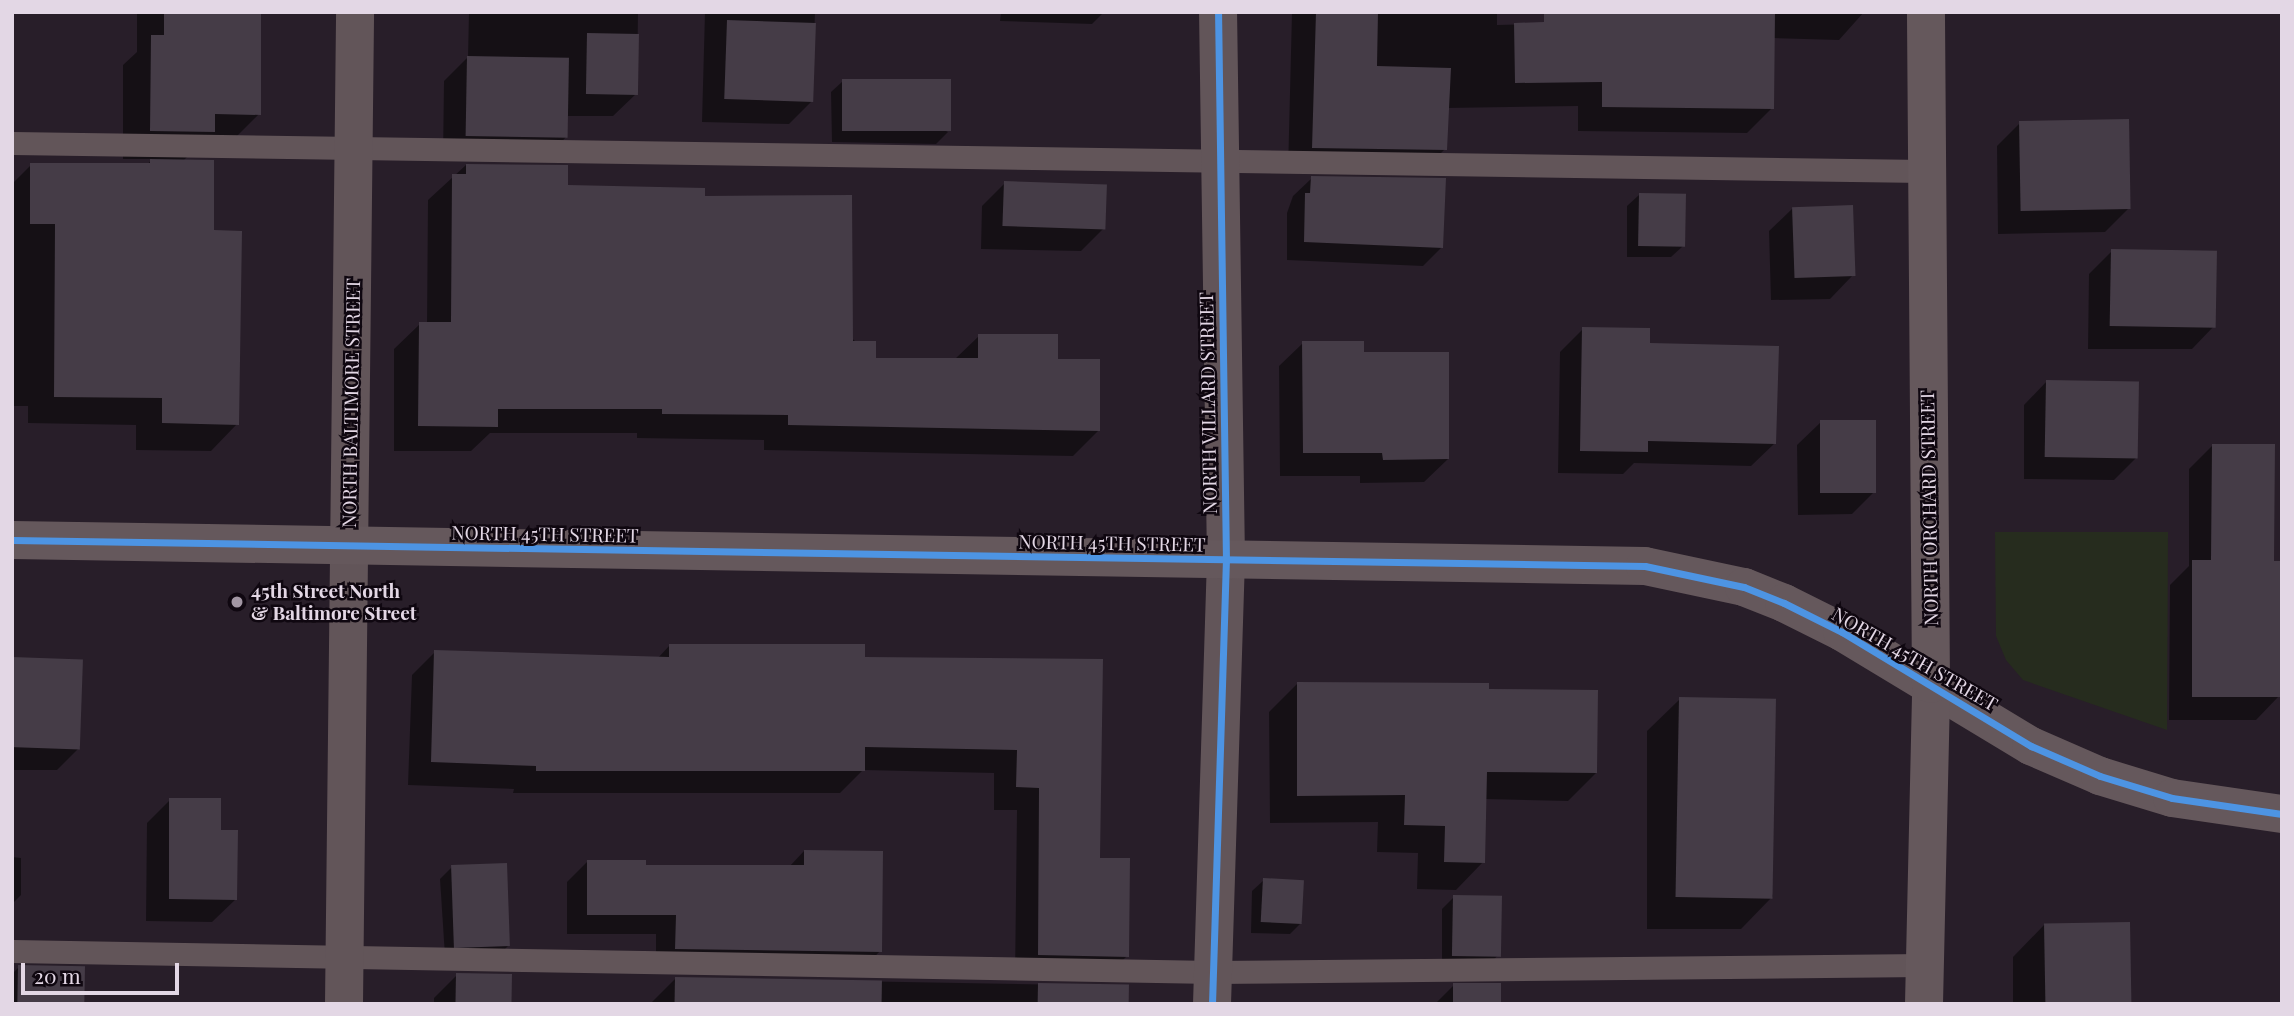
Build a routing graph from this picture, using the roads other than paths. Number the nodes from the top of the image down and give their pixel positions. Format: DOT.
graph roads {
  1 [pos="355,12"];
  2 [pos="1218,12"];
  3 [pos="1926,12"];
  4 [pos="12,144"];
  5 [pos="354,149"];
  6 [pos="1220,163"];
  7 [pos="1925,171"];
  8 [pos="12,540"];
  9 [pos="349,546"];
  10 [pos="1226,561"];
  11 [pos="1931,684"];
  12 [pos="2282,814"];
  13 [pos="12,951"];
  14 [pos="345,957"];
  15 [pos="1924,965"];
  16 [pos="1213,988"];
  17 [pos="344,1004"];
  18 [pos="1924,1004"];
  1 -- 5 [label="street, NORTH BALTIMORE STREET"];
  2 -- 6 [label="street, NORTH VILLARD STREET"];
  3 -- 7 [label="street, NORTH ORCHARD STREET"];
  4 -- 5 [label="lane"];
  5 -- 6 [label="lane"];
  5 -- 9 [label="street, NORTH BALTIMORE STREET"];
  6 -- 7 [label="lane"];
  6 -- 10 [label="street, NORTH VILLARD STREET"];
  7 -- 11 [label="street, NORTH ORCHARD STREET"];
  8 -- 9 [label="street, NORTH 45TH STREET"];
  9 -- 10 [label="street, NORTH 45TH STREET"];
  9 -- 14 [label="street, NORTH BALTIMORE STREET"];
  10 -- 11 [label="street, NORTH 45TH STREET"];
  10 -- 16 [label="street, NORTH VILLARD STREET"];
  11 -- 12 [label="street, NORTH 45TH STREET"];
  11 -- 15 [label="street, NORTH ORCHARD STREET"];
  13 -- 14 [label="lane"];
  14 -- 16 [label="lane"];
  14 -- 17 [label="street, NORTH BALTIMORE STREET"];
  15 -- 16 [label="lane"];
  15 -- 18 [label="street, NORTH ORCHARD STREET"];
}
